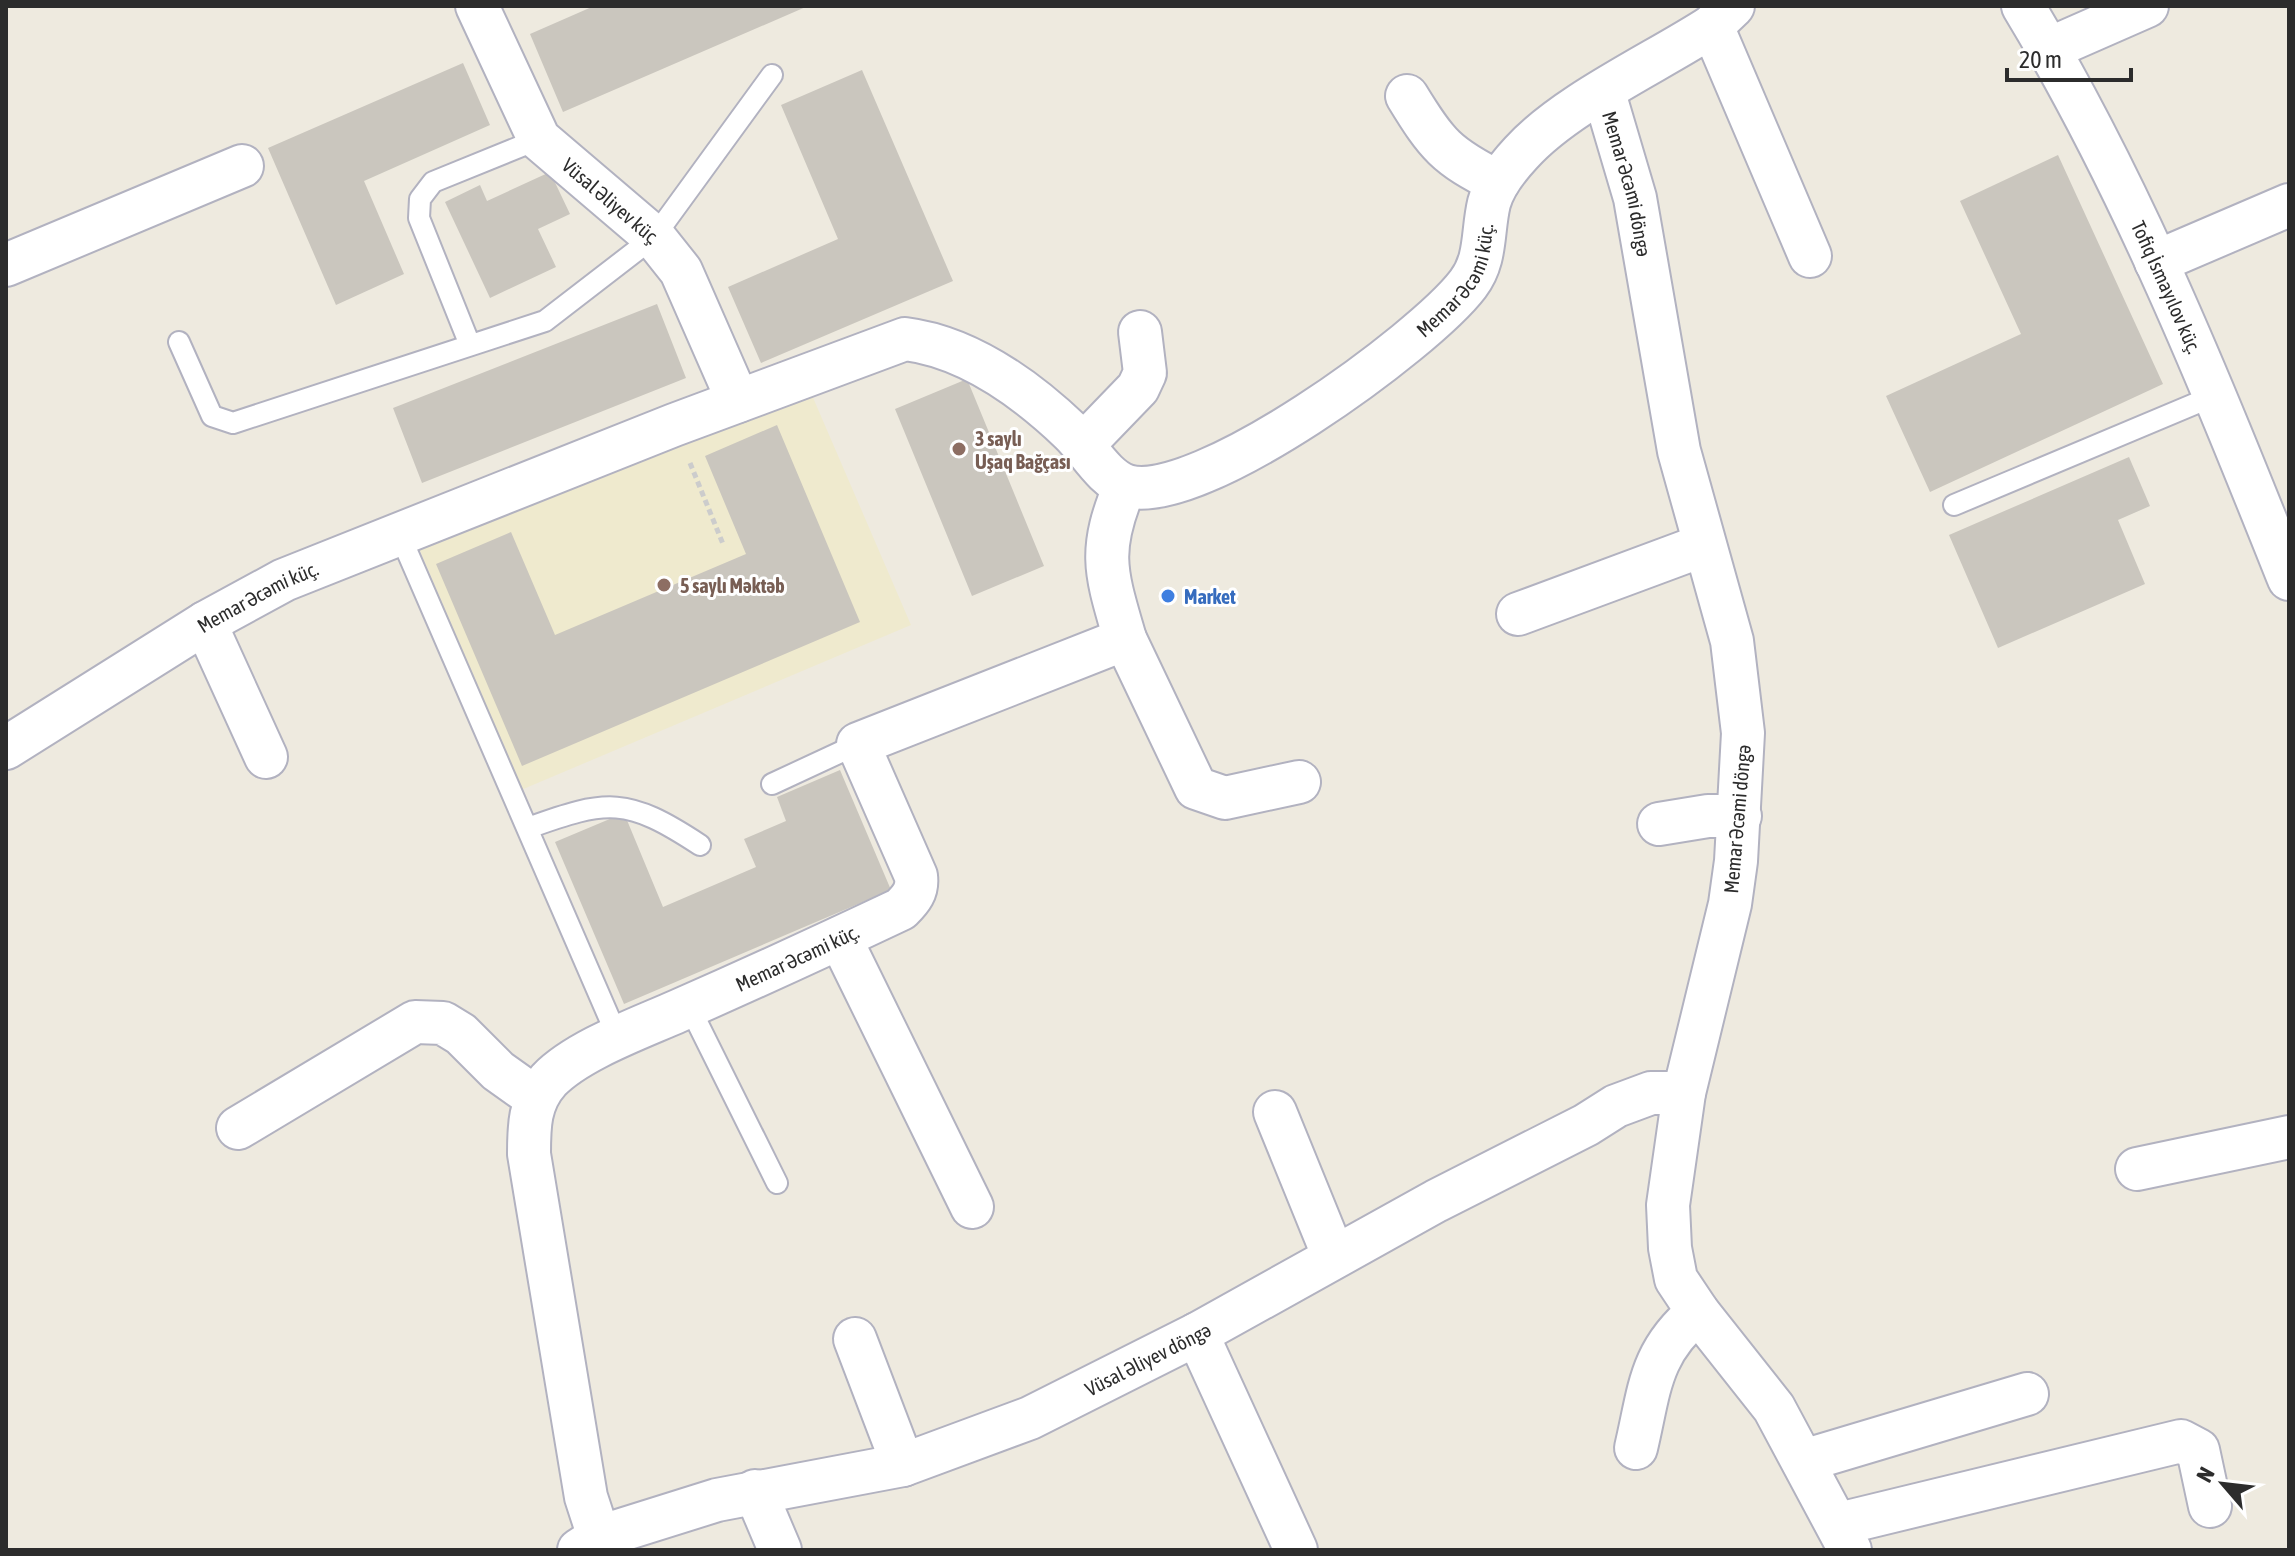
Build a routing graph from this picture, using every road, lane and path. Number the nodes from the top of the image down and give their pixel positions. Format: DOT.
graph roads {
  1 [pos="477,6"];
  2 [pos="2023,6"];
  3 [pos="2147,6"];
  4 [pos="1726,12"];
  5 [pos="2049,49"];
  6 [pos="772,75"];
  7 [pos="1604,93"];
  8 [pos="1407,96"];
  9 [pos="539,139"];
  10 [pos="242,166"];
  11 [pos="1498,182"];
  12 [pos="2289,205"];
  13 [pos="654,237"];
  14 [pos="1810,256"];
  15 [pos="2156,262"];
  16 [pos="6,265"];
  17 [pos="1140,332"];
  18 [pos="179,342"];
  19 [pos="470,345"];
  20 [pos="2216,395"];
  21 [pos="738,401"];
  22 [pos="674,425"];
  23 [pos="1083,445"];
  24 [pos="1125,486"];
  25 [pos="1954,505"];
  26 [pos="399,533"];
  27 [pos="723,544"];
  28 [pos="1704,545"];
  29 [pos="2289,579"];
  30 [pos="1518,614"];
  31 [pos="205,623"];
  32 [pos="1125,639"];
  33 [pos="858,744"];
  34 [pos="6,748"];
  35 [pos="266,757"];
  36 [pos="1299,782"];
  37 [pos="772,784"];
  38 [pos="1740,816"];
  39 [pos="1659,824"];
  40 [pos="528,828"];
  41 [pos="700,845"];
  42 [pos="840,938"];
  43 [pos="689,1006"];
  44 [pos="618,1038"];
  45 [pos="1684,1093"];
  46 [pos="536,1098"];
  47 [pos="1275,1112"];
  48 [pos="238,1128"];
  49 [pos="2289,1137"];
  50 [pos="2137,1169"];
  51 [pos="777,1183"];
  52 [pos="972,1207"];
  53 [pos="1334,1257"];
  54 [pos="1698,1312"];
  55 [pos="1197,1334"];
  56 [pos="855,1339"];
  57 [pos="2027,1394"];
  58 [pos="1636,1448"];
  59 [pos="1803,1461"];
  60 [pos="903,1465"];
  61 [pos="755,1491"];
  62 [pos="2210,1506"];
  63 [pos="1845,1537"];
  64 [pos="589,1544"];
  65 [pos="780,1550"];
  66 [pos="1296,1550"];
  1 -- 9 [label="street, Vüsal Əliyev küç."];
  2 -- 5 [label="street, Tofiq İsmayılov küç."];
  3 -- 5 [label="street"];
  4 -- 7 [label="street, Memar Əcəmi küç."];
  4 -- 14 [label="street"];
  5 -- 15 [label="street, Tofiq İsmayılov küç."];
  6 -- 13 [label="lane"];
  7 -- 11 [label="street, Memar Əcəmi küç."];
  7 -- 28 [label="street, Memar Əcəmi döngə"];
  8 -- 11 [label="street"];
  9 -- 13 [label="street, Vüsal Əliyev küç."];
  9 -- 19 [label="lane"];
  10 -- 16 [label="street"];
  11 -- 24 [label="street, Memar Əcəmi küç."];
  12 -- 15 [label="street"];
  13 -- 19 [label="lane"];
  13 -- 21 [label="street, Vüsal Əliyev küç."];
  15 -- 20 [label="street, Tofiq İsmayılov küç."];
  17 -- 23 [label="street"];
  18 -- 19 [label="lane"];
  20 -- 25 [label="lane"];
  20 -- 29 [label="street, Tofiq İsmayılov küç."];
  21 -- 22 [label="street, Memar Əcəmi küç."];
  21 -- 23 [label="street, Memar Əcəmi küç."];
  22 -- 26 [label="street, Memar Əcəmi küç."];
  22 -- 27 [label="path"];
  23 -- 24 [label="street, Memar Əcəmi küç."];
  24 -- 32 [label="street"];
  26 -- 31 [label="street, Memar Əcəmi küç."];
  26 -- 40 [label="lane"];
  28 -- 30 [label="street"];
  28 -- 38 [label="street, Memar Əcəmi döngə"];
  31 -- 34 [label="street, Memar Əcəmi küç."];
  31 -- 35 [label="street"];
  32 -- 33 [label="street"];
  32 -- 36 [label="street"];
  33 -- 37 [label="lane"];
  33 -- 42 [label="street, Memar Əcəmi küç."];
  38 -- 39 [label="street"];
  38 -- 45 [label="street, Memar Əcəmi döngə"];
  40 -- 41 [label="lane"];
  40 -- 44 [label="lane"];
  42 -- 43 [label="street, Memar Əcəmi küç."];
  42 -- 52 [label="street"];
  43 -- 44 [label="street, Memar Əcəmi küç."];
  43 -- 51 [label="lane"];
  44 -- 46 [label="street, Memar Əcəmi küç."];
  45 -- 53 [label="street, Vüsal Əliyev döngə"];
  45 -- 54 [label="street, Memar Əcəmi döngə"];
  46 -- 48 [label="street"];
  46 -- 64 [label="street"];
  47 -- 53 [label="street"];
  49 -- 50 [label="street"];
  53 -- 55 [label="street, Vüsal Əliyev döngə"];
  54 -- 58 [label="street"];
  54 -- 59 [label="street, Memar Əcəmi döngə"];
  55 -- 60 [label="street, Vüsal Əliyev döngə"];
  55 -- 66 [label="street"];
  56 -- 60 [label="street"];
  57 -- 59 [label="street"];
  59 -- 63 [label="street, Memar Əcəmi döngə"];
  60 -- 61 [label="street, Vüsal Əliyev döngə"];
  61 -- 64 [label="street, Vüsal Əliyev döngə"];
  61 -- 65 [label="street"];
  62 -- 63 [label="street"];
}
